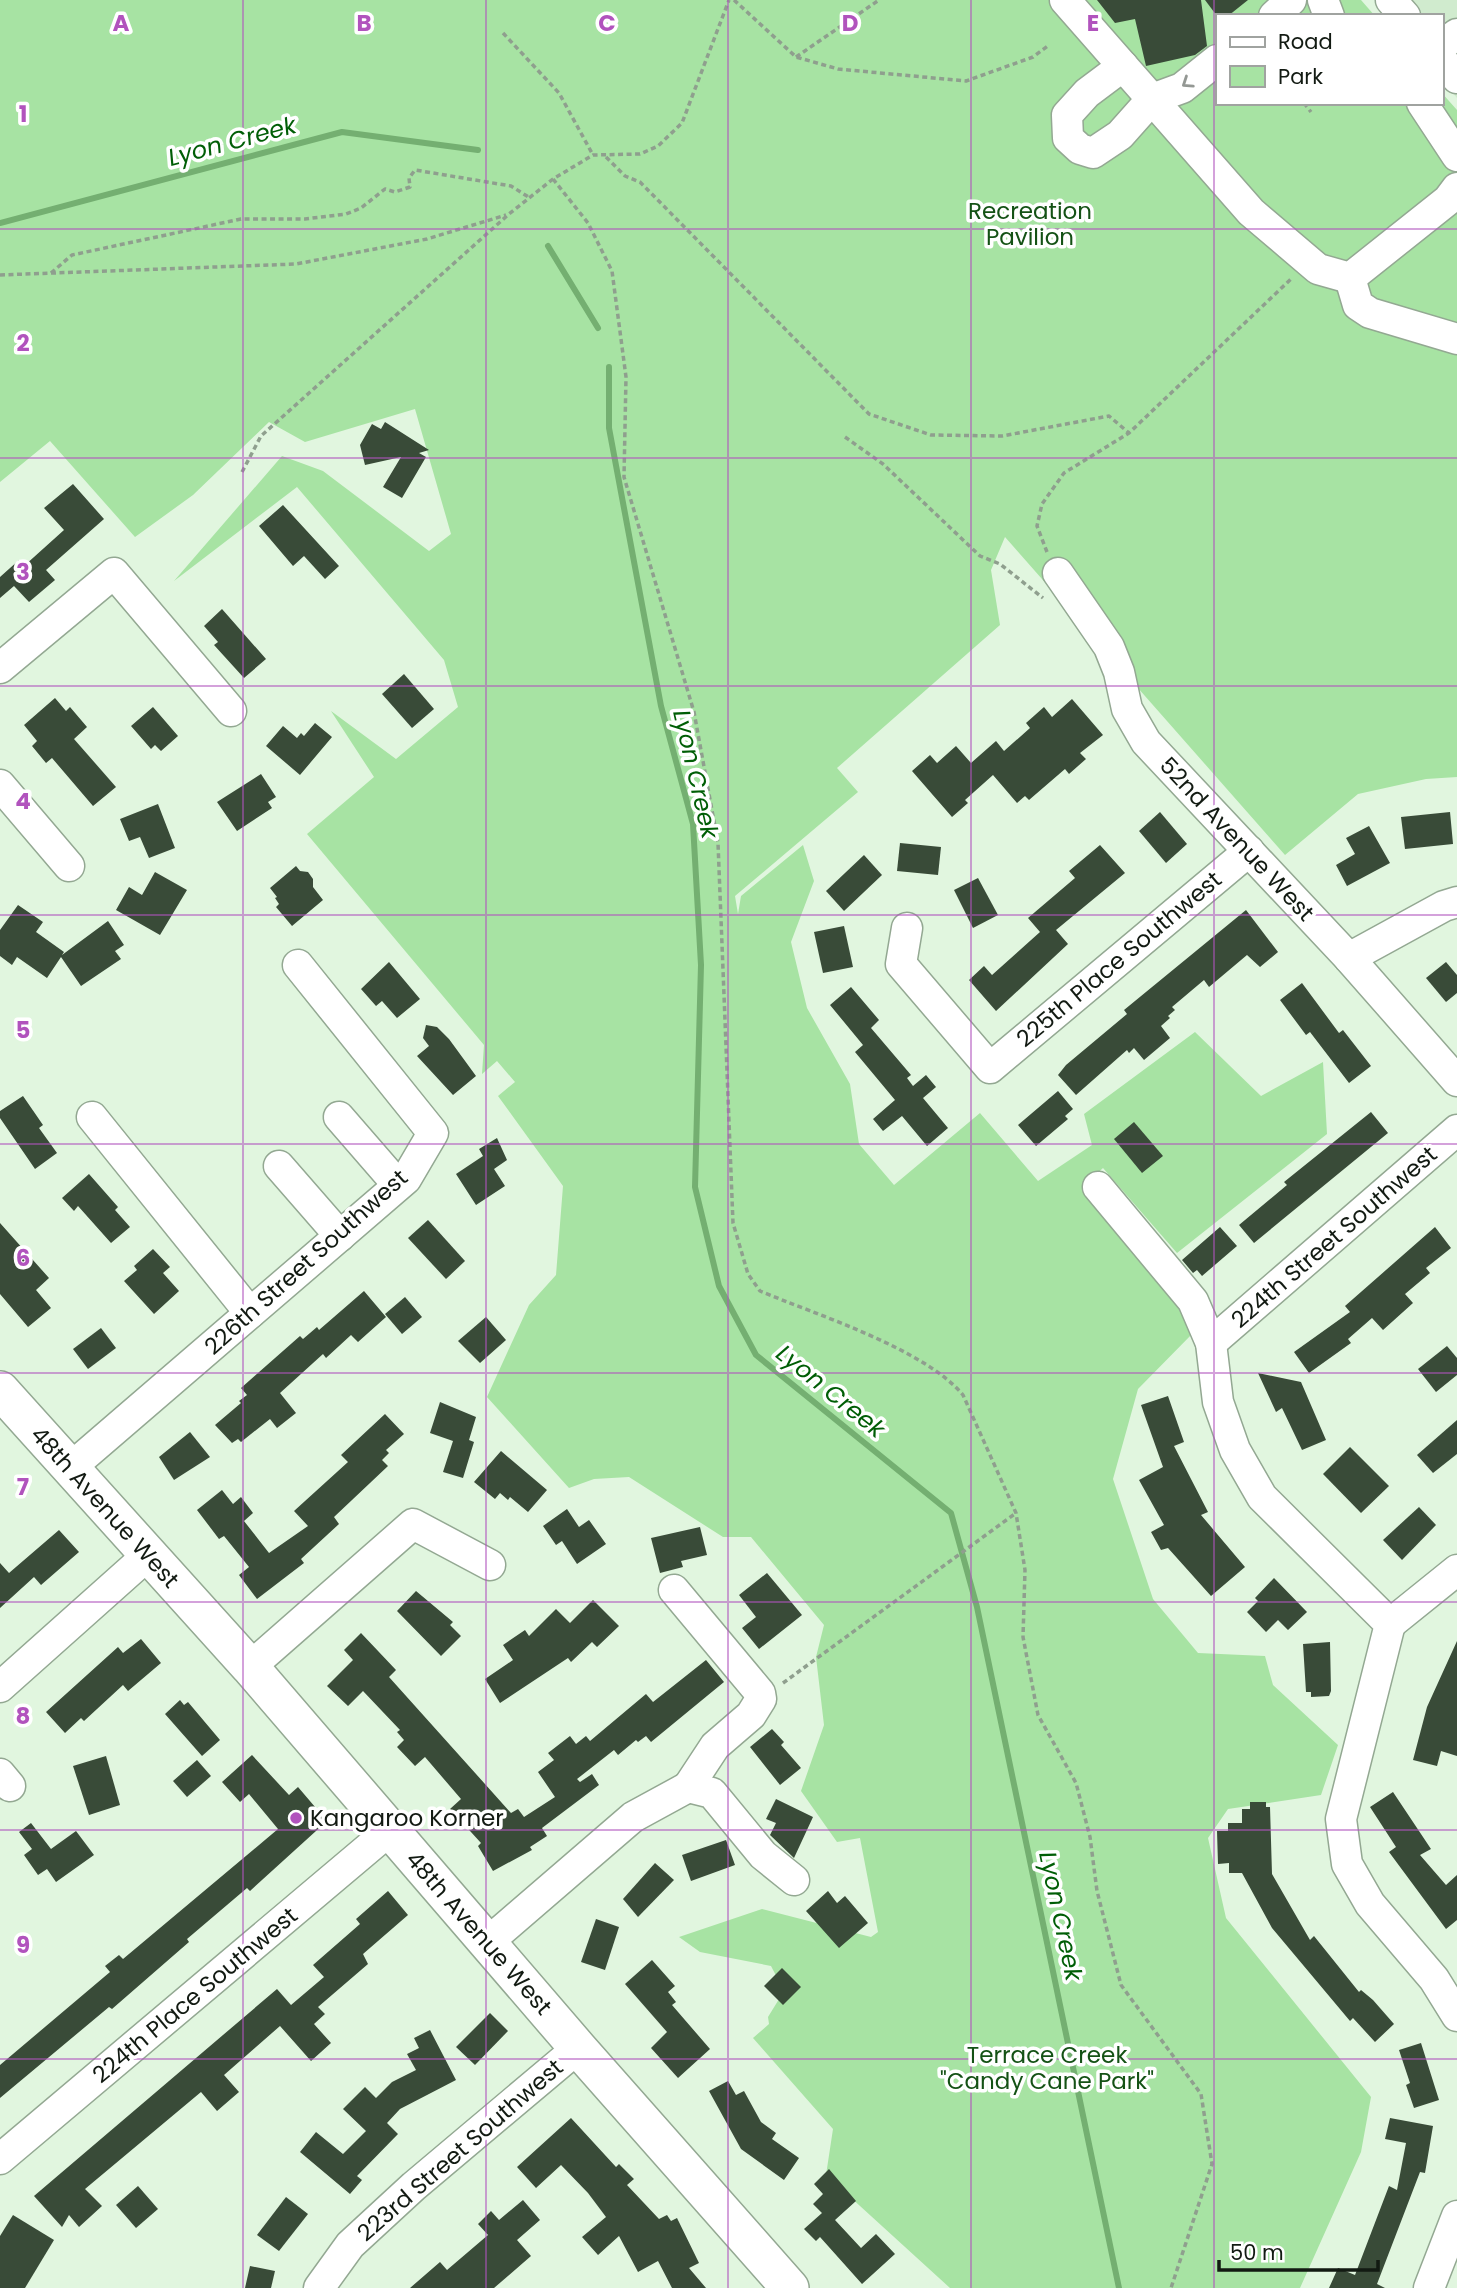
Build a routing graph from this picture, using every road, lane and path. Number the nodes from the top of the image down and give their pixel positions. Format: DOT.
graph roads {
  1 [pos="732,0"];
  2 [pos="878,0"];
  3 [pos="1065,0"];
  4 [pos="1291,0"];
  5 [pos="1391,0"];
  6 [pos="1276,14"];
  7 [pos="1403,14"];
  8 [pos="503,33"];
  9 [pos="1049,45"];
  10 [pos="796,57"];
  11 [pos="1216,61"];
  12 [pos="1443,61"];
  13 [pos="1123,66"];
  14 [pos="1457,78"];
  15 [pos="1152,99"];
  16 [pos="1306,105"];
  17 [pos="1423,105"];
  18 [pos="1311,111"];
  19 [pos="593,155"];
  20 [pos="1457,156"];
  21 [pos="606,157"];
  22 [pos="553,180"];
  23 [pos="1457,188"];
  24 [pos="530,198"];
  25 [pos="509,214"];
  26 [pos="51,273"];
  27 [pos="1298,273"];
  28 [pos="0,275"];
  29 [pos="1350,278"];
  30 [pos="1457,340"];
  31 [pos="1129,433"];
  32 [pos="845,437"];
  33 [pos="242,472"];
  34 [pos="1058,573"];
  35 [pos="1049,602"];
  36 [pos="0,668"];
  37 [pos="231,711"];
  38 [pos="0,785"];
  39 [pos="1249,850"];
  40 [pos="69,866"];
  41 [pos="1457,902"];
  42 [pos="907,928"];
  43 [pos="1349,958"];
  44 [pos="298,965"];
  45 [pos="1457,1081"];
  46 [pos="92,1117"];
  47 [pos="339,1117"];
  48 [pos="1457,1130"];
  49 [pos="279,1166"];
  50 [pos="398,1185"];
  51 [pos="1098,1187"];
  52 [pos="340,1236"];
  53 [pos="250,1313"];
  54 [pos="1211,1343"];
  55 [pos="0,1390"];
  56 [pos="69,1469"];
  57 [pos="1016,1513"];
  58 [pos="148,1555"];
  59 [pos="490,1565"];
  60 [pos="1457,1570"];
  61 [pos="674,1590"];
  62 [pos="1390,1624"];
  63 [pos="250,1667"];
  64 [pos="0,1687"];
  65 [pos="761,1699"];
  66 [pos="688,1787"];
  67 [pos="390,1830"];
  68 [pos="794,1880"];
  69 [pos="488,1942"];
  70 [pos="1445,1973"];
  71 [pos="1457,2016"];
  72 [pos="578,2048"];
  73 [pos="0,2159"];
  74 [pos="1457,2216"];
  75 [pos="319,2288"];
  76 [pos="790,2288"];
  77 [pos="1171,2288"];
  78 [pos="1429,2288"];
  1 -- 10 [label="path"];
  1 -- 21 [label="path"];
  2 -- 10 [label="path"];
  3 -- 13 [label="street"];
  4 -- 6 [label="street"];
  5 -- 7 [label="street"];
  8 -- 19 [label="path"];
  9 -- 10 [label="path"];
  11 -- 15 [label="street, one-way"];
  12 -- 14 [label="street"];
  13 -- 15 [label="street"];
  13 -- 15 [label="street"];
  15 -- 29 [label="street"];
  16 -- 18 [label="path"];
  17 -- 20 [label="street"];
  19 -- 21 [label="path"];
  19 -- 22 [label="path"];
  21 -- 31 [label="path"];
  22 -- 24 [label="path"];
  22 -- 57 [label="path"];
  23 -- 29 [label="street"];
  24 -- 25 [label="path"];
  24 -- 26 [label="path"];
  25 -- 26 [label="path"];
  25 -- 33 [label="path"];
  26 -- 28 [label="path"];
  27 -- 31 [label="path"];
  29 -- 30 [label="street"];
  31 -- 34 [label="path"];
  32 -- 35 [label="path"];
  34 -- 39 [label="street, 52nd Avenue West"];
  36 -- 37 [label="street"];
  38 -- 40 [label="street"];
  39 -- 42 [label="street, 225th Place Southwest"];
  39 -- 43 [label="street, 52nd Avenue West"];
  41 -- 43 [label="street"];
  43 -- 45 [label="street, 52nd Avenue West"];
  44 -- 50 [label="street, 226th Street Southwest"];
  46 -- 53 [label="street"];
  47 -- 50 [label="street"];
  48 -- 54 [label="street, 224th Street Southwest"];
  49 -- 52 [label="street"];
  50 -- 52 [label="street, 226th Street Southwest"];
  51 -- 54 [label="street"];
  52 -- 53 [label="street, 226th Street Southwest"];
  53 -- 56 [label="street, 226th Street Southwest"];
  54 -- 62 [label="street"];
  55 -- 56 [label="main road, 48th Avenue West"];
  56 -- 58 [label="main road, 48th Avenue West"];
  57 -- 65 [label="path"];
  57 -- 77 [label="path"];
  58 -- 63 [label="main road, 48th Avenue West"];
  58 -- 64 [label="street"];
  59 -- 63 [label="street"];
  60 -- 62 [label="street"];
  61 -- 65 [label="street"];
  62 -- 70 [label="street"];
  63 -- 67 [label="main road, 48th Avenue West"];
  65 -- 66 [label="street"];
  66 -- 68 [label="street"];
  66 -- 69 [label="street"];
  67 -- 69 [label="main road, 48th Avenue West"];
  67 -- 73 [label="street, 224th Place Southwest"];
  69 -- 72 [label="main road, 48th Avenue West"];
  70 -- 71 [label="street"];
  72 -- 75 [label="street, 223rd Street Southwest"];
  72 -- 76 [label="main road, 48th Avenue West"];
  74 -- 78 [label="street"];
}
